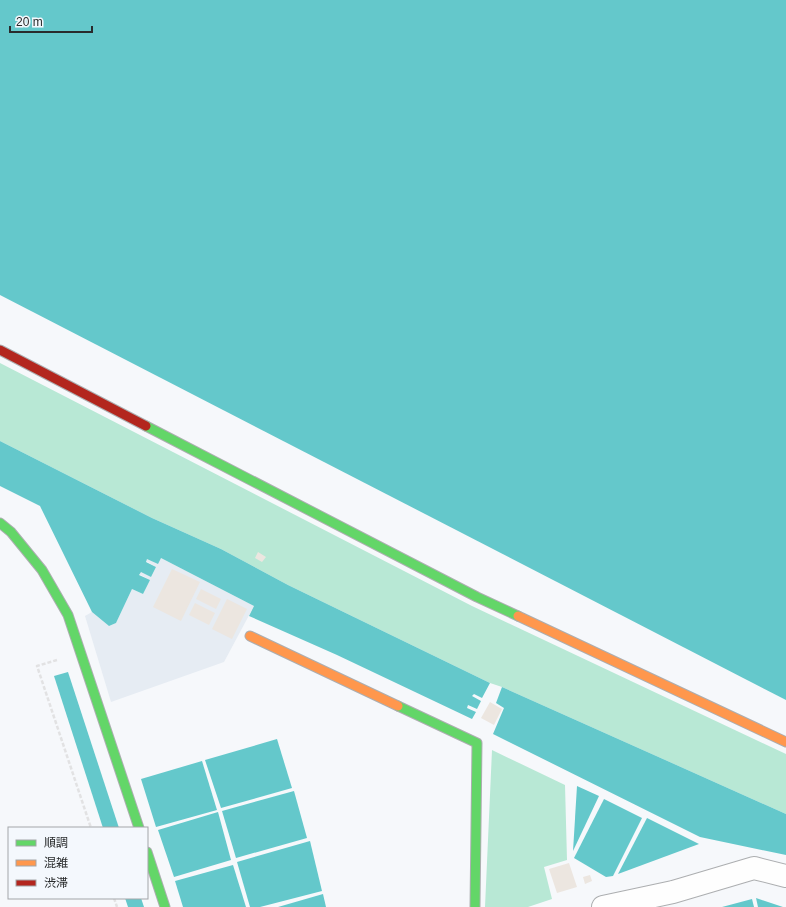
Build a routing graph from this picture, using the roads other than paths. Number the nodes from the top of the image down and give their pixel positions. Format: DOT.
graph roads {
  1 [pos="0,350"];
  2 [pos="0,523"];
  3 [pos="250,636"];
  4 [pos="786,742"];
  5 [pos="139,827"];
  6 [pos="148,855"];
  7 [pos="786,876"];
  8 [pos="165,907"];
  9 [pos="475,907"];
  10 [pos="603,907"];
  1 -- 4 [label="street"];
  2 -- 5 [label="street"];
  3 -- 9 [label="street"];
  6 -- 8 [label="street"];
  7 -- 10 [label="street"];
}
